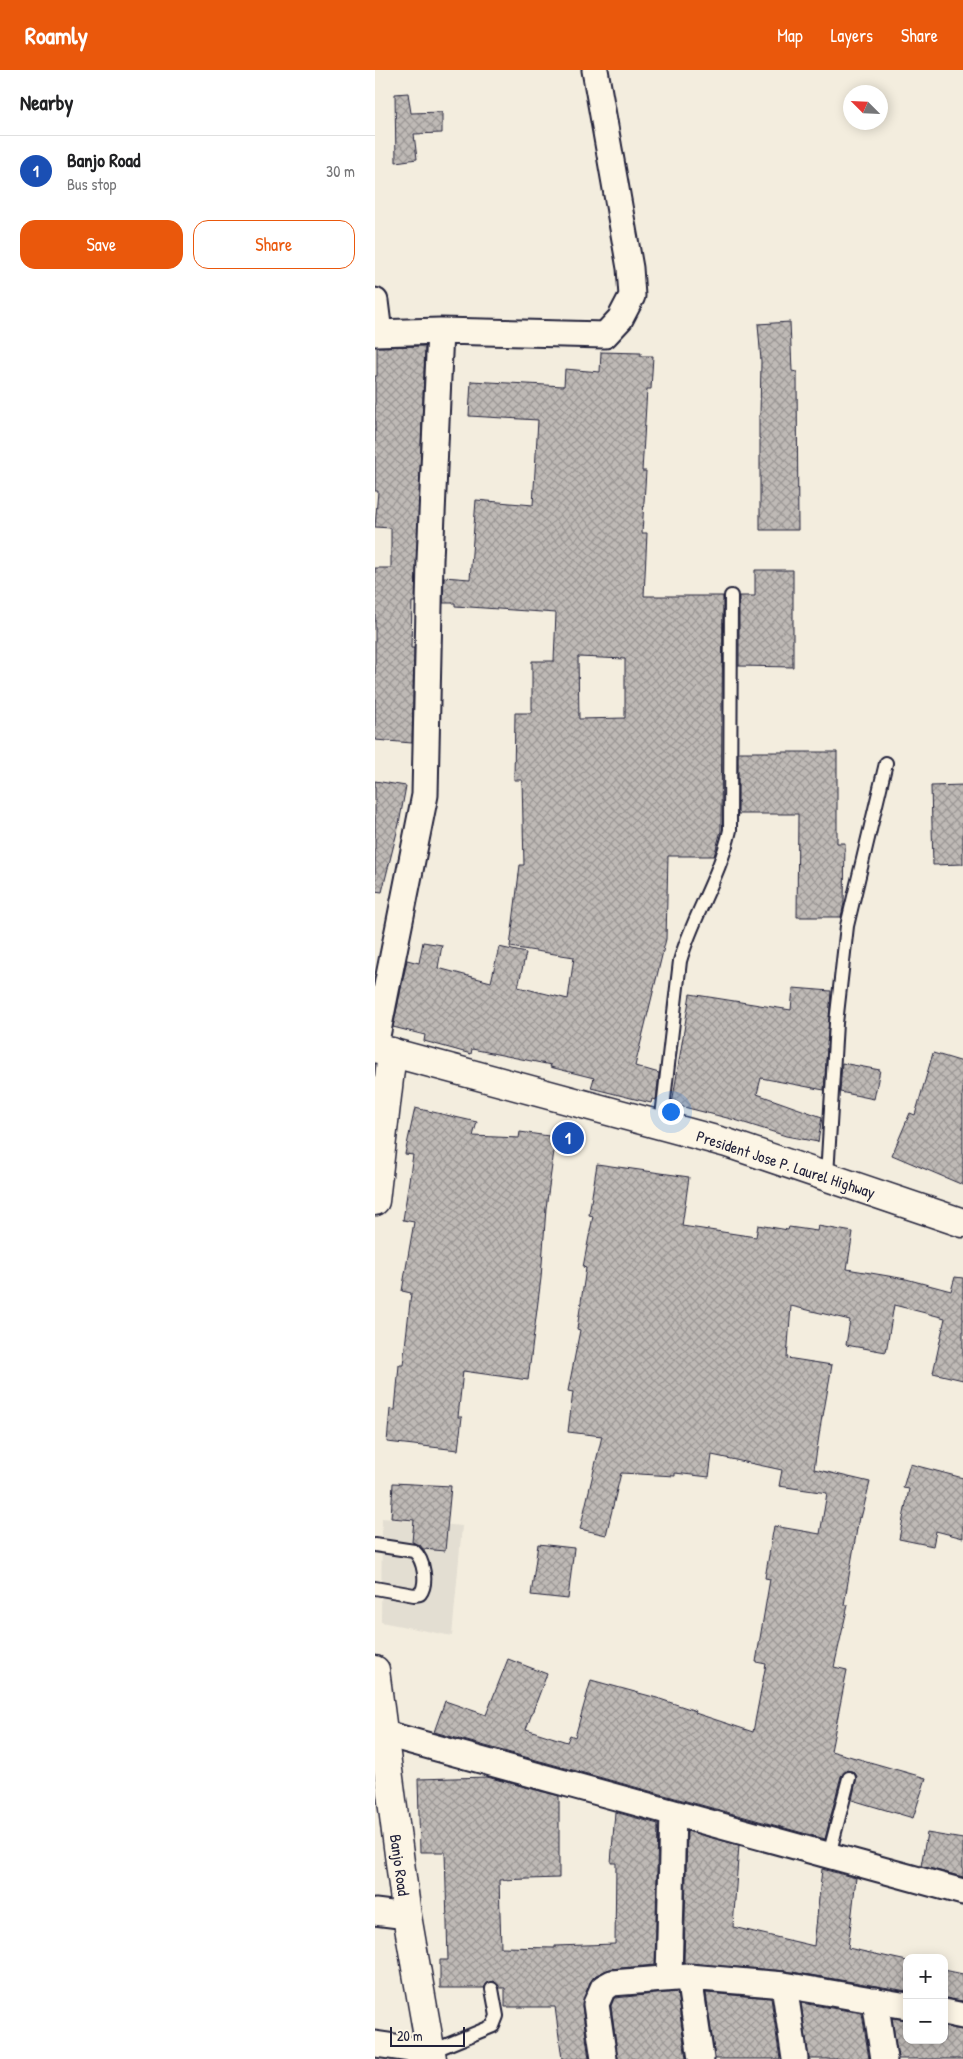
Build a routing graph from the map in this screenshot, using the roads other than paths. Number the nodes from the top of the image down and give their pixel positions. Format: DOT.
graph roads {
  1 [pos="595,70"];
  2 [pos="375,301"];
  3 [pos="440,331"];
  4 [pos="377,333"];
  5 [pos="731,596"];
  6 [pos="886,763"];
  7 [pos="381,1049"];
  8 [pos="661,1125"];
  9 [pos="827,1176"];
  10 [pos="375,1201"];
  11 [pos="963,1223"];
  12 [pos="375,1546"];
  13 [pos="375,1588"];
  14 [pos="375,1670"];
  15 [pos="383,1733"];
  16 [pos="849,1778"];
  17 [pos="673,1813"];
  18 [pos="829,1855"];
  19 [pos="963,1892"];
  20 [pos="375,1912"];
  21 [pos="407,1916"];
  22 [pos="679,1977"];
  23 [pos="784,1985"];
  24 [pos="492,1988"];
  25 [pos="875,2000"];
  26 [pos="903,2005"];
  27 [pos="948,2013"];
  28 [pos="963,2016"];
  29 [pos="375,2044"];
  30 [pos="431,2055"];
  31 [pos="604,2059"];
  32 [pos="701,2059"];
  33 [pos="795,2059"];
  34 [pos="883,2059"];
  1 -- 3 [label="street"];
  2 -- 4 [label="street"];
  3 -- 4 [label="street"];
  3 -- 7 [label="street"];
  5 -- 8 [label="lane"];
  6 -- 9 [label="lane"];
  7 -- 8 [label="main road, President Jose P. Laurel Highway"];
  7 -- 10 [label="main road"];
  8 -- 9 [label="main road, President Jose P. Laurel Highway"];
  9 -- 11 [label="main road, President Jose P. Laurel Highway"];
  12 -- 13 [label="lane"];
  14 -- 15 [label="main road, Banjo Road"];
  15 -- 17 [label="street"];
  15 -- 21 [label="main road, Banjo Road"];
  16 -- 18 [label="lane"];
  17 -- 18 [label="street"];
  17 -- 22 [label="street"];
  18 -- 19 [label="street"];
  20 -- 21 [label="street"];
  21 -- 30 [label="main road, Banjo Road"];
  22 -- 23 [label="street"];
  22 -- 31 [label="street"];
  22 -- 32 [label="street"];
  23 -- 25 [label="street"];
  23 -- 33 [label="street"];
  24 -- 30 [label="lane"];
  25 -- 26 [label="street"];
  25 -- 34 [label="street"];
  27 -- 28 [label="street"];
  29 -- 30 [label="street"];
}
